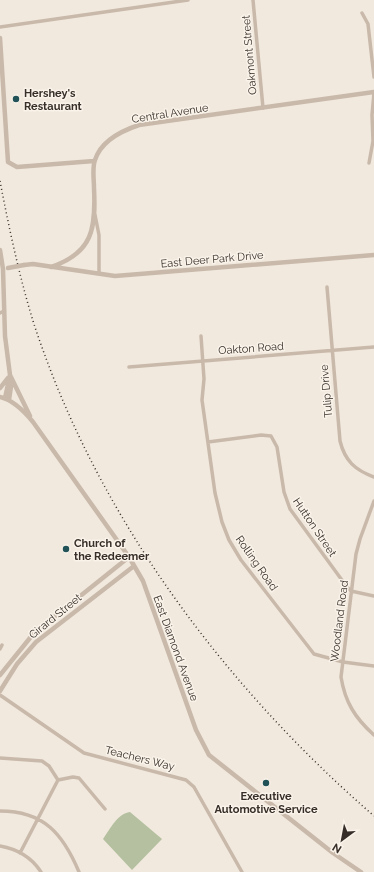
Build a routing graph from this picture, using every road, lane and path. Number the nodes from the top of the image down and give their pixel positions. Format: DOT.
graph roads {
  1 [pos="188,0"];
  2 [pos="253,0"];
  3 [pos="362,13"];
  4 [pos="0,27"];
  5 [pos="0,38"];
  6 [pos="374,77"];
  7 [pos="374,93"];
  8 [pos="263,108"];
  9 [pos="94,161"];
  10 [pos="369,163"];
  11 [pos="95,215"];
  12 [pos="0,250"];
  13 [pos="374,255"];
  14 [pos="51,267"];
  15 [pos="3,269"];
  16 [pos="99,273"];
  17 [pos="327,287"];
  18 [pos="2,312"];
  19 [pos="201,336"];
  20 [pos="374,347"];
  21 [pos="332,351"];
  22 [pos="203,361"];
  23 [pos="130,367"];
  24 [pos="11,377"];
  25 [pos="0,388"];
  26 [pos="5,398"];
  27 [pos="31,420"];
  28 [pos="208,442"];
  29 [pos="374,477"];
  30 [pos="374,501"];
  31 [pos="129,557"];
  32 [pos="134,566"];
  33 [pos="351,591"];
  34 [pos="374,596"];
  35 [pos="343,662"];
  36 [pos="374,666"];
  37 [pos="0,675"];
  38 [pos="0,691"];
  39 [pos="0,695"];
  40 [pos="374,735"];
  41 [pos="0,758"];
  42 [pos="58,780"];
  43 [pos="104,809"];
  44 [pos="0,811"];
  45 [pos="38,819"];
  46 [pos="0,846"];
  47 [pos="20,852"];
  48 [pos="359,871"];
  49 [pos="41,872"];
  50 [pos="79,872"];
  51 [pos="242,872"];
  1 -- 4 [label="street"];
  2 -- 8 [label="street, Oakmont Street"];
  3 -- 6 [label="street"];
  5 -- 9 [label="street"];
  7 -- 8 [label="street, Central Avenue"];
  7 -- 10 [label="street"];
  8 -- 9 [label="street, Central Avenue"];
  9 -- 11 [label="street"];
  11 -- 14 [label="street, East Deer Park Drive"];
  11 -- 16 [label="street"];
  12 -- 15 [label="street"];
  13 -- 16 [label="street, East Deer Park Drive"];
  14 -- 15 [label="street, East Deer Park Drive, bridge"];
  14 -- 16 [label="street, East Deer Park Drive"];
  15 -- 18 [label="street"];
  17 -- 21 [label="street, Tulip Drive"];
  18 -- 24 [label="street"];
  19 -- 22 [label="street, Rolling Road"];
  20 -- 21 [label="street, Oakton Road"];
  21 -- 22 [label="street, Oakton Road"];
  21 -- 29 [label="street, Tulip Drive"];
  22 -- 23 [label="street, Oakton Road"];
  22 -- 28 [label="street, Rolling Road"];
  24 -- 25 [label="street"];
  24 -- 26 [label="street"];
  24 -- 27 [label="street"];
  26 -- 27 [label="street, East Diamond Avenue"];
  27 -- 31 [label="street, East Diamond Avenue"];
  28 -- 33 [label="street, Hutton Street"];
  28 -- 35 [label="street, Rolling Road"];
  30 -- 33 [label="street, Woodland Road"];
  31 -- 32 [label="street, East Diamond Avenue"];
  31 -- 37 [label="street, Girard Street"];
  32 -- 38 [label="street, Girard Street"];
  32 -- 48 [label="street, East Diamond Avenue"];
  33 -- 34 [label="street"];
  33 -- 35 [label="street, Woodland Road"];
  35 -- 36 [label="street, Rolling Road"];
  35 -- 40 [label="street, Woodland Road"];
  39 -- 51 [label="street, Teachers Way"];
  41 -- 42 [label="street"];
  42 -- 43 [label="street"];
  42 -- 45 [label="street"];
  44 -- 45 [label="street"];
  45 -- 47 [label="street"];
  45 -- 50 [label="street"];
  46 -- 47 [label="street"];
  47 -- 49 [label="street"];
}
